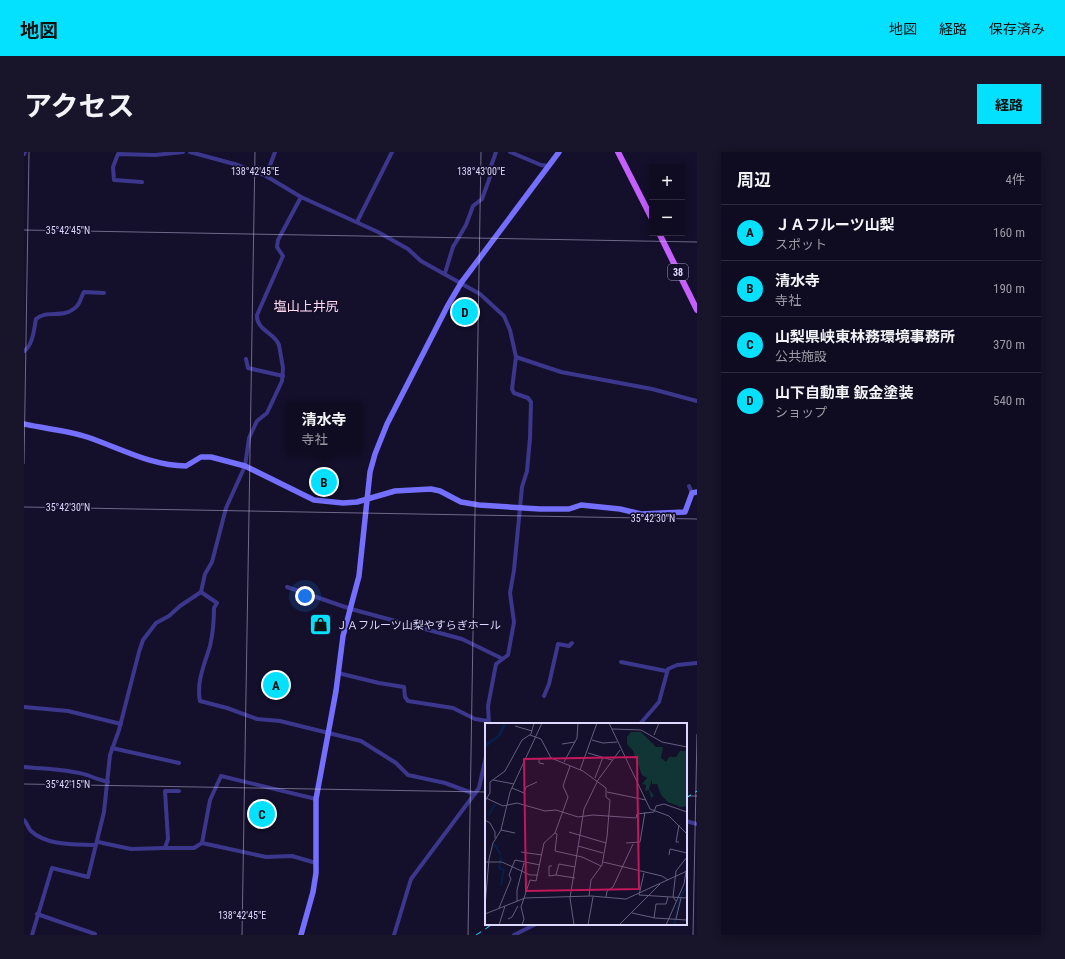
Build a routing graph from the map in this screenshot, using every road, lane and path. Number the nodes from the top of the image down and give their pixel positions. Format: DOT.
graph roads {
  1 [pos="183,152"];
  2 [pos="190,152"];
  3 [pos="275,152"];
  4 [pos="392,152"];
  5 [pos="496,152"];
  6 [pos="510,152"];
  7 [pos="559,152"];
  8 [pos="618,152"];
  9 [pos="549,166"];
  10 [pos="266,176"];
  11 [pos="142,182"];
  12 [pos="301,197"];
  13 [pos="649,213"];
  14 [pos="357,222"];
  15 [pos="660,236"];
  16 [pos="445,273"];
  17 [pos="461,283"];
  18 [pos="104,293"];
  19 [pos="697,310"];
  20 [pos="24,351"];
  21 [pos="516,357"];
  22 [pos="246,359"];
  23 [pos="283,376"];
  24 [pos="697,400"];
  25 [pos="24,424"];
  26 [pos="245,466"];
  27 [pos="689,486"];
  28 [pos="695,492"];
  29 [pos="367,499"];
  30 [pos="520,508"];
  31 [pos="287,587"];
  32 [pos="201,592"];
  33 [pos="350,608"];
  34 [pos="572,643"];
  35 [pos="502,658"];
  36 [pos="621,662"];
  37 [pos="697,663"];
  38 [pos="666,671"];
  39 [pos="338,672"];
  40 [pos="544,696"];
  41 [pos="24,707"];
  42 [pos="488,722"];
  43 [pos="641,723"];
  44 [pos="121,724"];
  45 [pos="328,732"];
  46 [pos="112,748"];
  47 [pos="179,764"];
  48 [pos="24,767"];
  49 [pos="484,772"];
  50 [pos="108,782"];
  51 [pos="179,791"];
  52 [pos="475,794"];
  53 [pos="316,799"];
  54 [pos="24,820"];
  55 [pos="687,821"];
  56 [pos="697,824"];
  57 [pos="97,843"];
  58 [pos="202,843"];
  59 [pos="165,848"];
  60 [pos="316,863"];
  61 [pos="37,914"];
  62 [pos="535,925"];
  63 [pos="95,934"];
  64 [pos="32,935"];
  65 [pos="301,935"];
  66 [pos="394,935"];
  67 [pos="514,935"];
  1 -- 11 [label="street"];
  2 -- 10 [label="street"];
  3 -- 10 [label="street"];
  4 -- 14 [label="street"];
  5 -- 16 [label="street"];
  6 -- 9 [label="street"];
  7 -- 9 [label="street"];
  8 -- 13 [label="main road"];
  9 -- 17 [label="street"];
  10 -- 12 [label="street"];
  12 -- 14 [label="street"];
  12 -- 23 [label="street"];
  14 -- 16 [label="street"];
  15 -- 19 [label="main road, 38"];
  16 -- 17 [label="street"];
  17 -- 21 [label="street"];
  17 -- 29 [label="street"];
  18 -- 20 [label="street"];
  21 -- 24 [label="street"];
  21 -- 30 [label="street"];
  22 -- 23 [label="street"];
  23 -- 26 [label="street"];
  25 -- 26 [label="street"];
  26 -- 29 [label="street"];
  26 -- 32 [label="street"];
  27 -- 28 [label="street"];
  28 -- 30 [label="street"];
  29 -- 30 [label="street"];
  29 -- 33 [label="street"];
  30 -- 35 [label="street"];
  31 -- 33 [label="street"];
  32 -- 44 [label="street"];
  32 -- 45 [label="street"];
  33 -- 35 [label="street"];
  33 -- 39 [label="street"];
  34 -- 40 [label="street"];
  35 -- 42 [label="street"];
  36 -- 38 [label="street"];
  37 -- 38 [label="street"];
  38 -- 43 [label="street"];
  39 -- 42 [label="street"];
  39 -- 45 [label="street"];
  41 -- 44 [label="street"];
  44 -- 46 [label="street"];
  45 -- 52 [label="street"];
  45 -- 53 [label="street"];
  46 -- 47 [label="street"];
  46 -- 50 [label="street"];
  48 -- 50 [label="street"];
  49 -- 52 [label="street"];
  50 -- 57 [label="street"];
  51 -- 59 [label="street"];
  52 -- 66 [label="street"];
  53 -- 58 [label="street"];
  53 -- 60 [label="street"];
  54 -- 57 [label="street"];
  55 -- 56 [label="street"];
  57 -- 59 [label="street"];
  57 -- 61 [label="street"];
  58 -- 59 [label="street"];
  58 -- 60 [label="street"];
  60 -- 65 [label="street"];
  61 -- 63 [label="street"];
  61 -- 64 [label="street"];
  62 -- 67 [label="street"];
}
